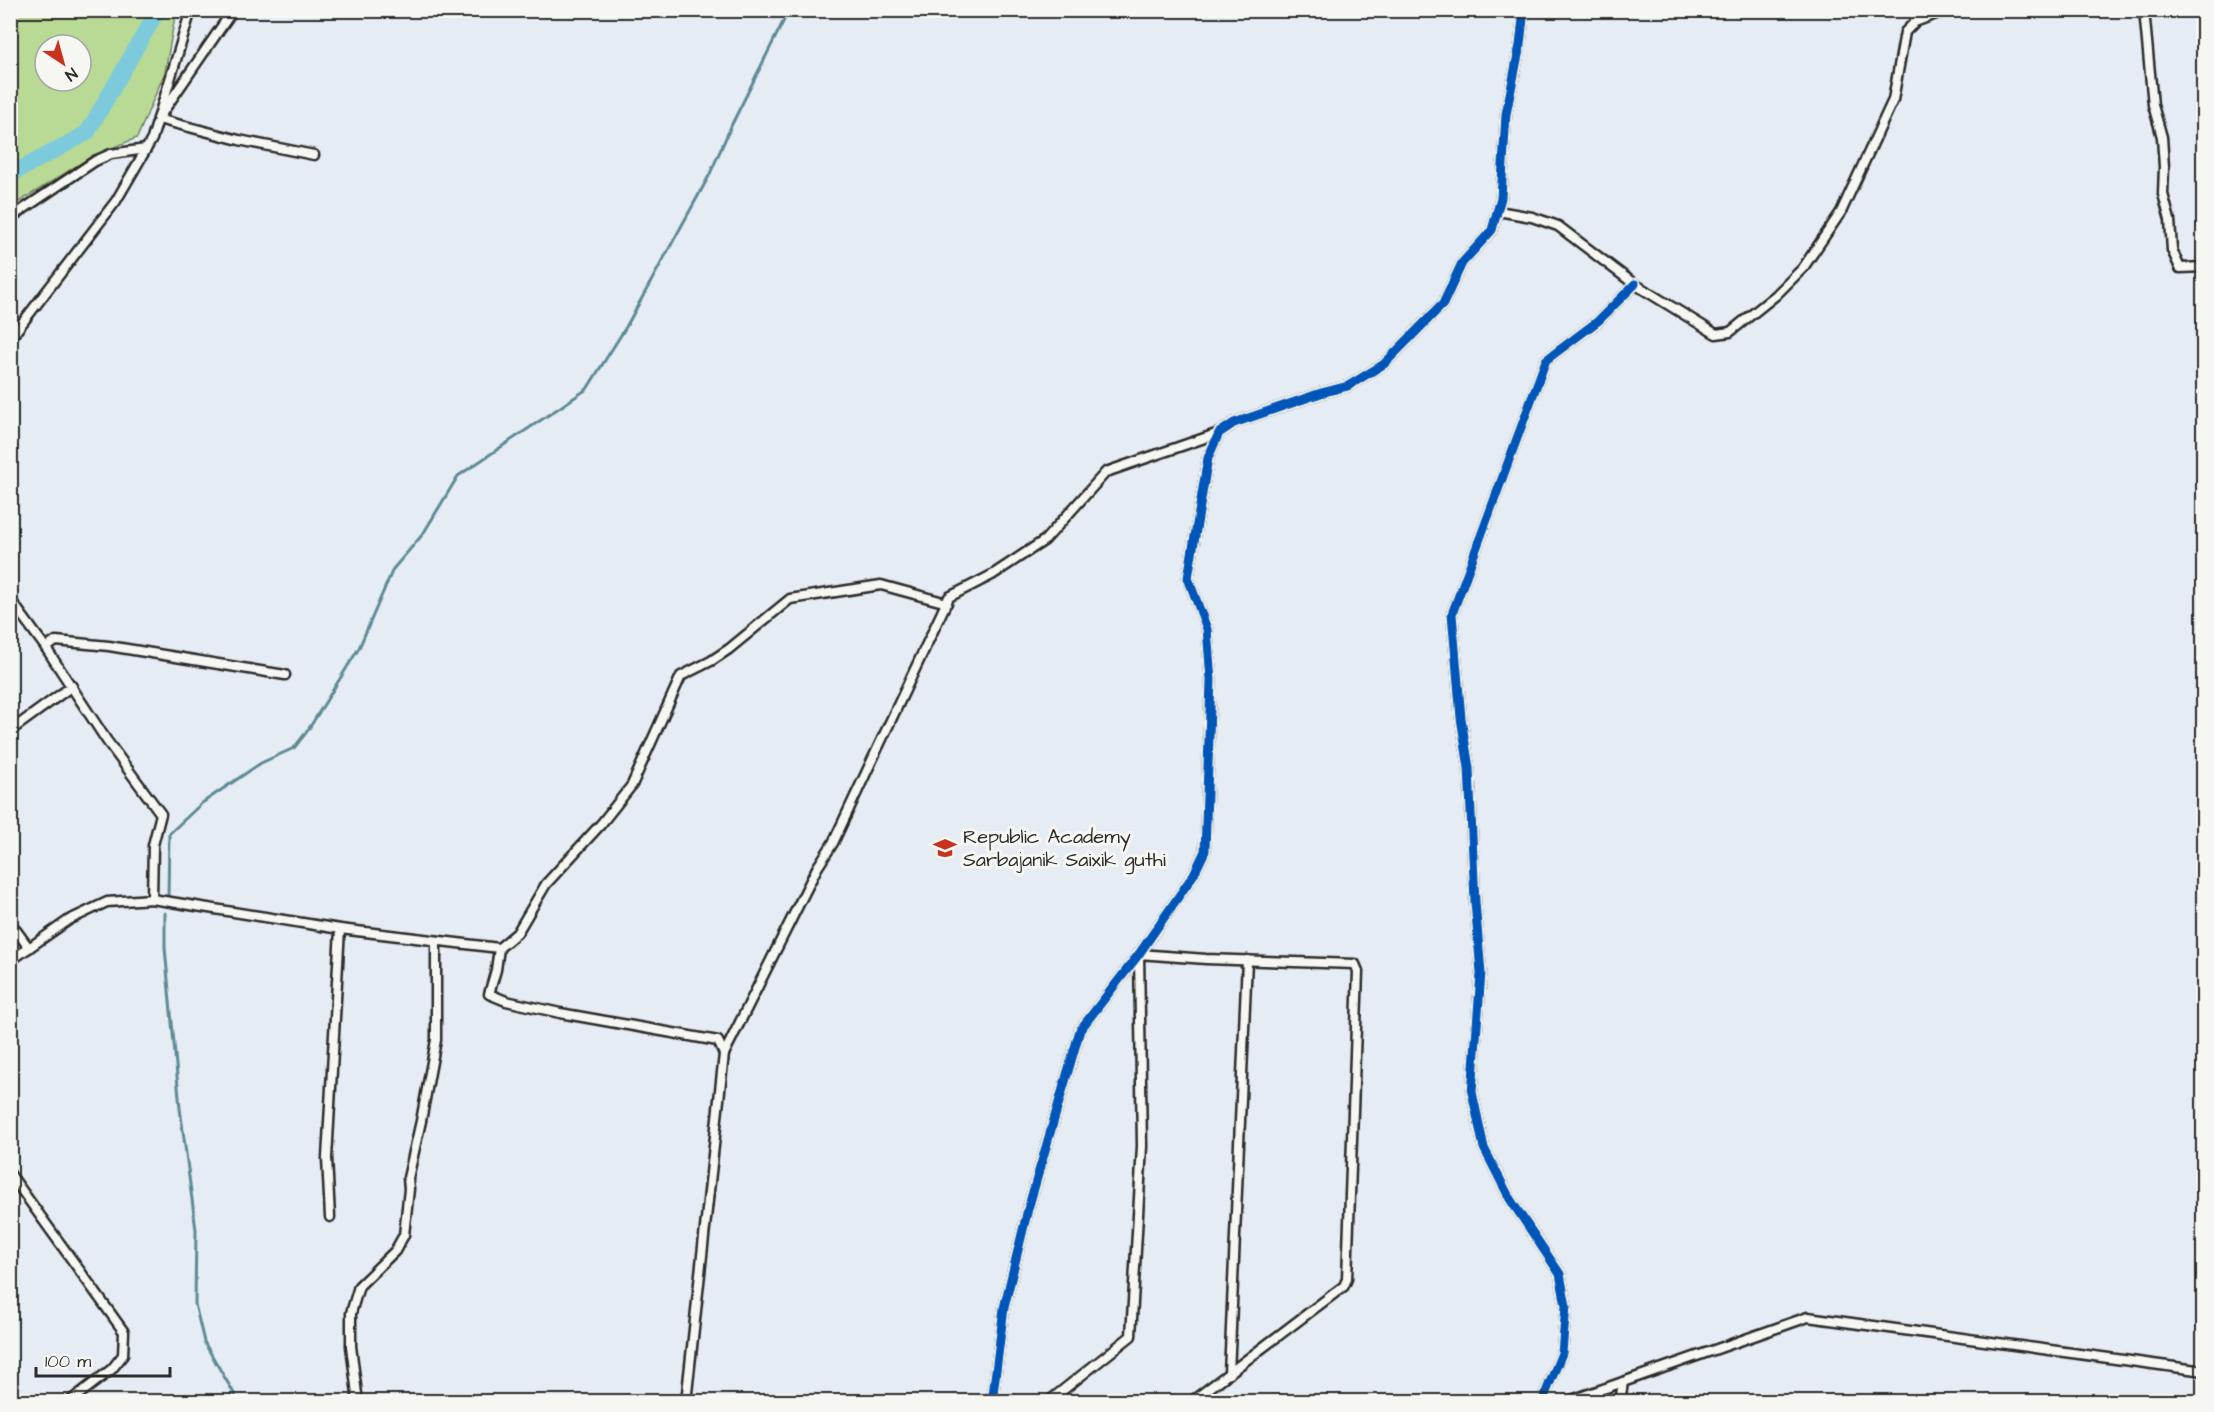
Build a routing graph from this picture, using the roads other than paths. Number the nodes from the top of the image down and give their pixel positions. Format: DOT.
graph roads {
  1 [pos="191,10"];
  2 [pos="233,10"];
  3 [pos="1524,10"];
  4 [pos="1947,10"];
  5 [pos="2144,10"];
  6 [pos="158,119"];
  7 [pos="146,149"];
  8 [pos="314,155"];
  9 [pos="1498,211"];
  10 [pos="10,218"];
  11 [pos="2204,267"];
  12 [pos="1635,284"];
  13 [pos="10,339"];
  14 [pos="1219,433"];
  15 [pos="10,599"];
  16 [pos="947,603"];
  17 [pos="46,648"];
  18 [pos="285,675"];
  19 [pos="72,686"];
  20 [pos="10,731"];
  21 [pos="152,899"];
  22 [pos="10,922"];
  23 [pos="340,929"];
  24 [pos="436,941"];
  25 [pos="29,948"];
  26 [pos="499,948"];
  27 [pos="1139,954"];
  28 [pos="1246,960"];
  29 [pos="10,961"];
  30 [pos="724,1054"];
  31 [pos="10,1174"];
  32 [pos="330,1217"];
  33 [pos="2204,1371"];
  34 [pos="1229,1374"];
  35 [pos="1623,1382"];
  36 [pos="69,1401"];
  37 [pos="358,1401"];
  38 [pos="686,1401"];
  39 [pos="698,1401"];
  40 [pos="992,1401"];
  41 [pos="1048,1401"];
  42 [pos="1191,1401"];
  43 [pos="1542,1401"];
  44 [pos="1566,1401"];
  45 [pos="1620,1401"];
  1 -- 6 [label="street"];
  2 -- 6 [label="street"];
  3 -- 9 [label="street"];
  4 -- 12 [label="street"];
  5 -- 11 [label="street"];
  6 -- 7 [label="street"];
  6 -- 8 [label="street"];
  7 -- 10 [label="street"];
  7 -- 13 [label="street"];
  9 -- 12 [label="street"];
  9 -- 14 [label="street"];
  12 -- 43 [label="street"];
  14 -- 16 [label="street"];
  14 -- 27 [label="street"];
  15 -- 17 [label="street"];
  16 -- 26 [label="street"];
  16 -- 30 [label="street"];
  17 -- 18 [label="street"];
  17 -- 19 [label="street"];
  19 -- 20 [label="street"];
  19 -- 21 [label="street"];
  21 -- 23 [label="street"];
  21 -- 25 [label="street"];
  22 -- 25 [label="street"];
  23 -- 24 [label="street"];
  23 -- 32 [label="street"];
  24 -- 26 [label="street"];
  24 -- 37 [label="street"];
  25 -- 29 [label="street"];
  26 -- 30 [label="street"];
  27 -- 28 [label="street"];
  27 -- 40 [label="street"];
  27 -- 41 [label="street"];
  28 -- 34 [label="street"];
  28 -- 34 [label="street"];
  30 -- 38 [label="street"];
  31 -- 36 [label="street"];
  33 -- 35 [label="street"];
  34 -- 42 [label="street"];
  35 -- 44 [label="street"];
  35 -- 45 [label="street"];
  38 -- 39 [label="street"];
}
